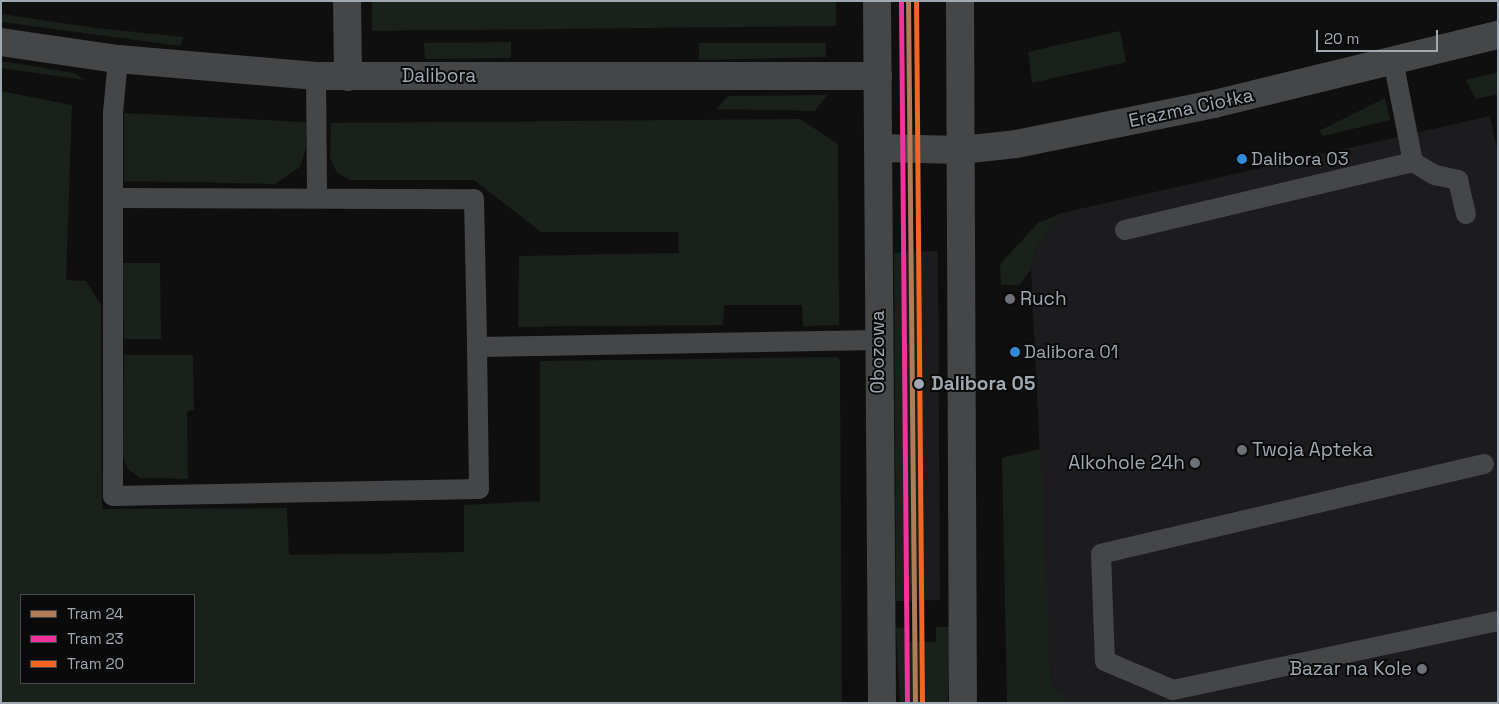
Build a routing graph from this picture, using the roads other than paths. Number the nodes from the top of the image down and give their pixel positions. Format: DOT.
graph roads {
  1 [pos="347,1"];
  2 [pos="877,1"];
  3 [pos="960,1"];
  4 [pos="1498,35"];
  5 [pos="1,42"];
  6 [pos="118,59"];
  7 [pos="1393,60"];
  8 [pos="316,76"];
  9 [pos="878,76"];
  10 [pos="348,77"];
  11 [pos="880,148"];
  12 [pos="961,150"];
  13 [pos="1413,162"];
  14 [pos="113,198"];
  15 [pos="317,198"];
  16 [pos="1466,214"];
  17 [pos="1126,230"];
  18 [pos="878,340"];
  19 [pos="477,347"];
  20 [pos="1484,464"];
  21 [pos="1498,621"];
  22 [pos="882,703"];
  23 [pos="963,703"];
  1 -- 10 [label="street"];
  2 -- 9 [label="street, Obozowa"];
  3 -- 12 [label="street"];
  4 -- 7 [label="street, Erazma Ciołka"];
  5 -- 6 [label="street, Dalibora"];
  6 -- 8 [label="street, Dalibora"];
  6 -- 14 [label="lane"];
  7 -- 12 [label="street, Erazma Ciołka"];
  7 -- 13 [label="lane"];
  8 -- 10 [label="street, Dalibora"];
  8 -- 15 [label="lane"];
  9 -- 10 [label="street, Dalibora"];
  9 -- 11 [label="street, Obozowa"];
  11 -- 12 [label="street, Erazma Ciołka"];
  11 -- 18 [label="street, Obozowa"];
  12 -- 23 [label="street"];
  13 -- 16 [label="lane"];
  13 -- 17 [label="lane"];
  14 -- 15 [label="lane"];
  14 -- 19 [label="lane"];
  15 -- 19 [label="lane"];
  18 -- 19 [label="lane"];
  18 -- 22 [label="street, Obozowa"];
  20 -- 21 [label="lane"];
}
